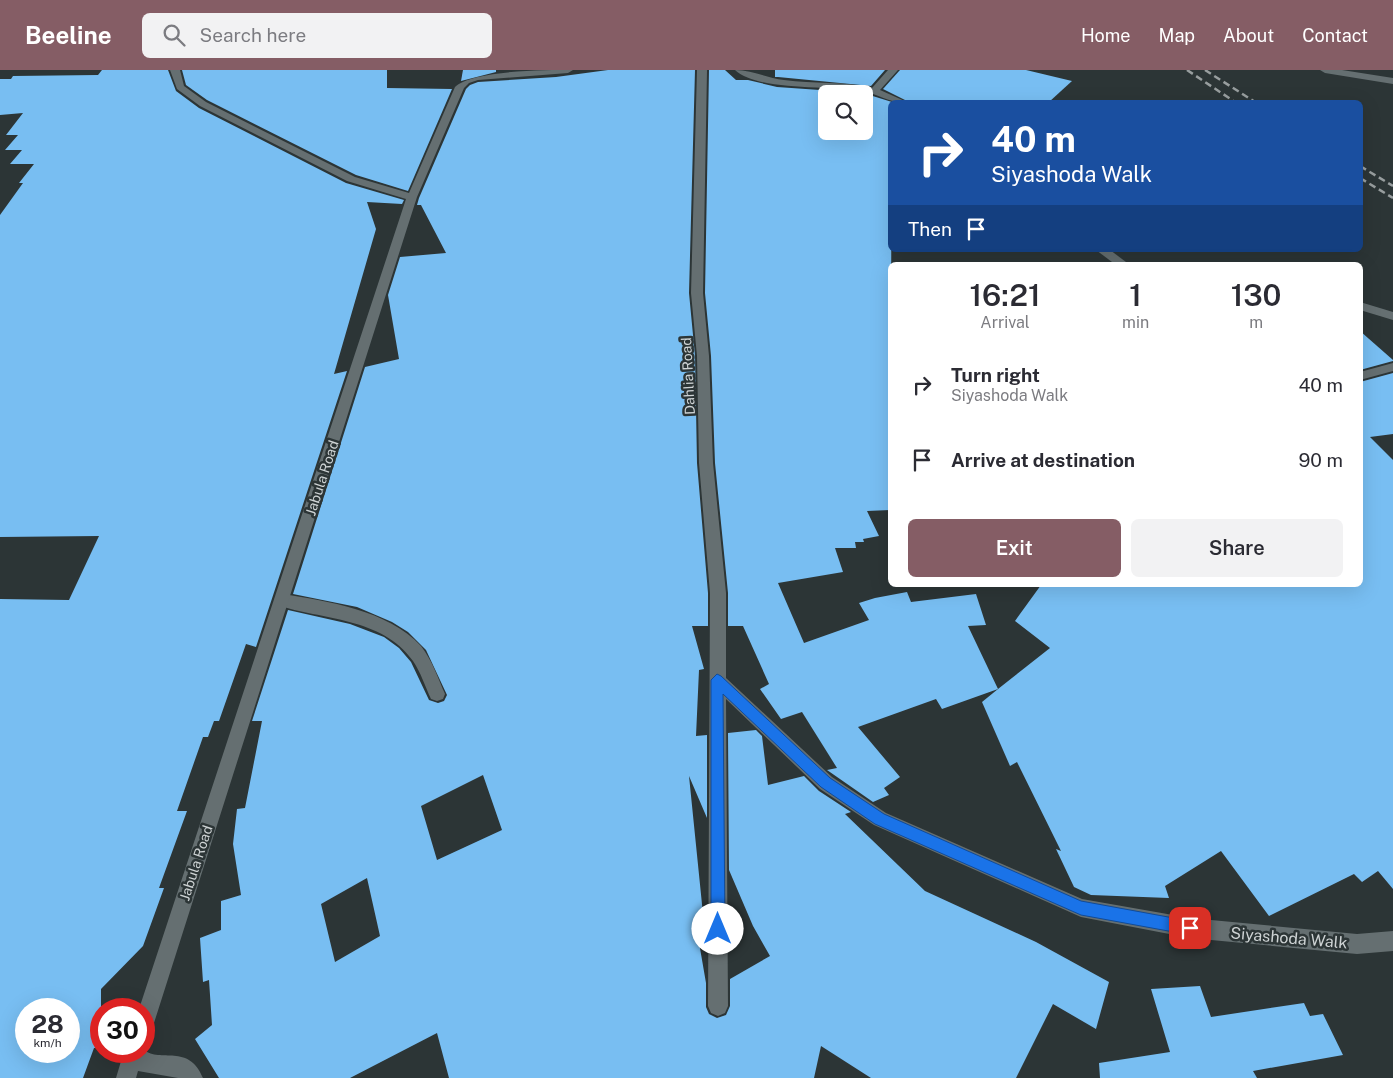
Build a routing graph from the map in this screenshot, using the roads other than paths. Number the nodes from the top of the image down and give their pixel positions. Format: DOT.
graph roads {
  1 [pos="175,70"];
  2 [pos="568,70"];
  3 [pos="702,70"];
  4 [pos="740,70"];
  5 [pos="893,70"];
  6 [pos="1325,70"];
  7 [pos="1393,81"];
  8 [pos="874,92"];
  9 [pos="896,100"];
  10 [pos="412,197"];
  11 [pos="1105,257"];
  12 [pos="1117,262"];
  13 [pos="1363,307"];
  14 [pos="1393,316"];
  15 [pos="1393,367"];
  16 [pos="1363,375"];
  17 [pos="282,600"];
  18 [pos="717,680"];
  19 [pos="437,694"];
  20 [pos="1393,941"];
  21 [pos="152,998"];
  22 [pos="718,1006"];
  23 [pos="131,1063"];
  24 [pos="194,1078"];
  1 -- 10 [label="street"];
  2 -- 10 [label="street"];
  3 -- 18 [label="street, Dahlia Road"];
  4 -- 8 [label="street"];
  5 -- 8 [label="street"];
  6 -- 7 [label="street"];
  8 -- 9 [label="street"];
  10 -- 17 [label="street, Jabula Road"];
  11 -- 12 [label="street"];
  13 -- 14 [label="street"];
  15 -- 16 [label="street"];
  17 -- 19 [label="street"];
  17 -- 21 [label="street, Jabula Road"];
  18 -- 20 [label="street, Siyashoda Walk"];
  18 -- 22 [label="street, Dahlia Road"];
  23 -- 24 [label="street"];
}
